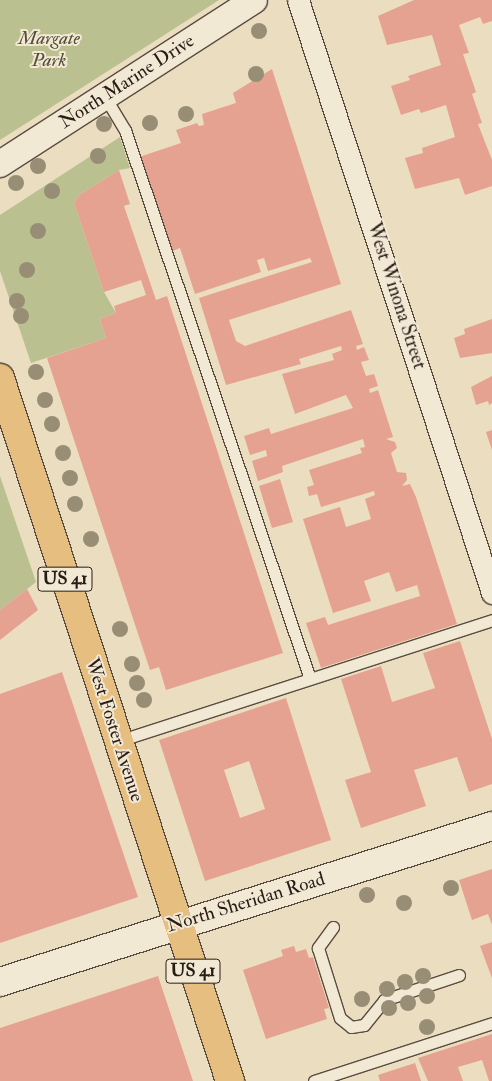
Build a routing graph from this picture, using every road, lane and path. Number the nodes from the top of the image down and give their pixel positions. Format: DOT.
graph roads {
  1 [pos="254,0"];
  2 [pos="298,0"];
  3 [pos="105,97"];
  4 [pos="0,164"];
  5 [pos="0,378"];
  6 [pos="492,593"];
  7 [pos="492,620"];
  8 [pos="310,679"];
  9 [pos="118,741"];
  10 [pos="492,826"];
  11 [pos="178,924"];
  12 [pos="333,927"];
  13 [pos="459,975"];
  14 [pos="0,982"];
  15 [pos="492,1023"];
  16 [pos="230,1081"];
  17 [pos="314,1081"];
  1 -- 3 [label="street, North Marine Drive"];
  2 -- 6 [label="street, West Winona Street"];
  3 -- 4 [label="street, North Marine Drive"];
  3 -- 8 [label="lane"];
  5 -- 9 [label="main road, West Foster Avenue / US 41"];
  7 -- 8 [label="lane"];
  8 -- 9 [label="lane"];
  9 -- 11 [label="main road, West Foster Avenue / US 41"];
  10 -- 11 [label="main road, North Sheridan Road"];
  11 -- 14 [label="main road, North Sheridan Road"];
  11 -- 16 [label="main road, West Foster Avenue / US 41"];
  12 -- 13 [label="lane"];
  15 -- 17 [label="lane"];
}
